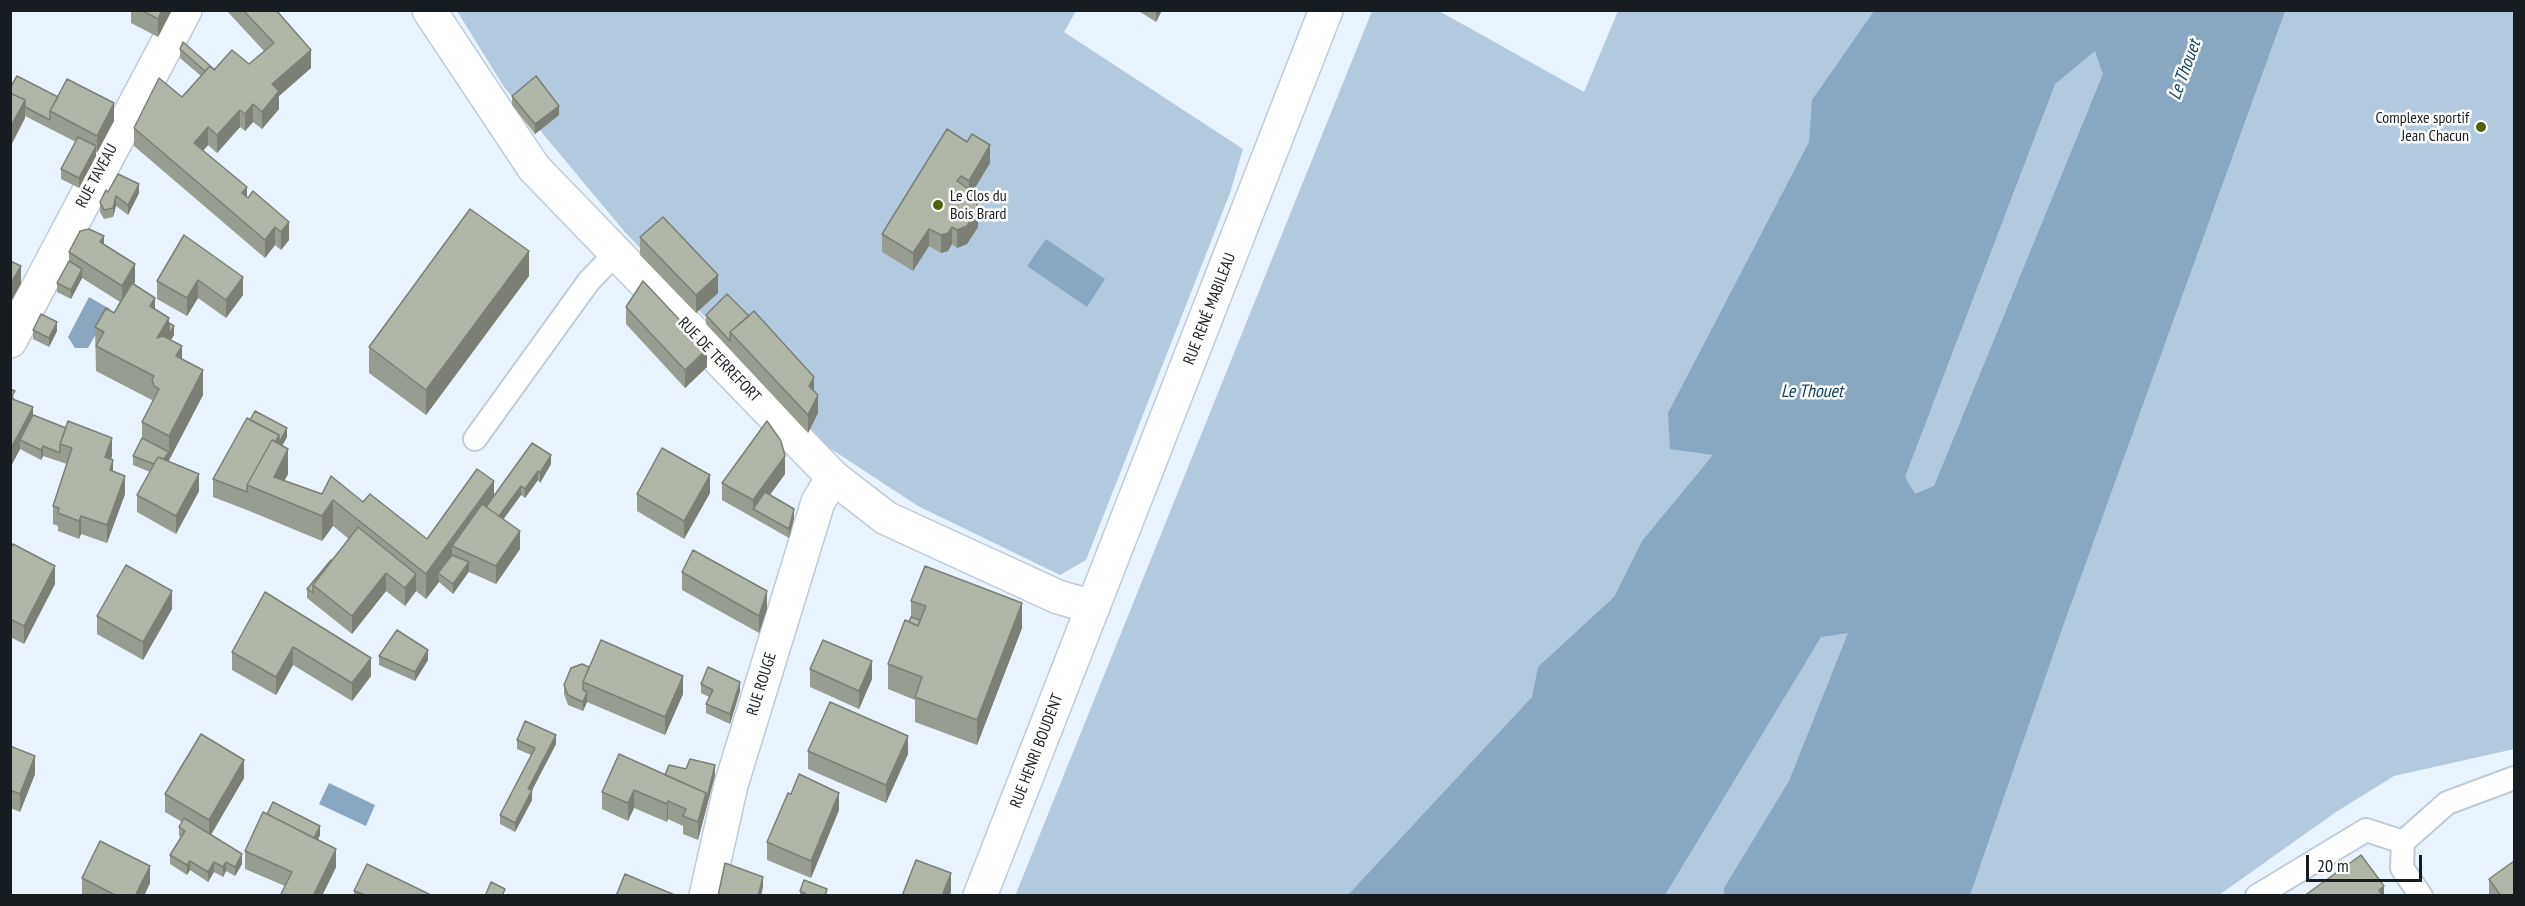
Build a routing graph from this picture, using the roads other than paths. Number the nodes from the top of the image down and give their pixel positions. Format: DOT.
graph roads {
  1 [pos="185,10"];
  2 [pos="429,10"];
  3 [pos="1326,10"];
  4 [pos="616,253"];
  5 [pos="10,341"];
  6 [pos="475,439"];
  7 [pos="833,477"];
  8 [pos="1093,607"];
  9 [pos="2514,778"];
  10 [pos="2403,842"];
  11 [pos="706,896"];
  12 [pos="980,896"];
  13 [pos="2257,896"];
  14 [pos="2421,896"];
  1 -- 5 [label="street, RUE TAVEAU"];
  2 -- 4 [label="street, RUE DE TERREFORT"];
  3 -- 8 [label="street, RUE RENÉ MABILEAU"];
  4 -- 6 [label="lane"];
  4 -- 7 [label="street, RUE DE TERREFORT"];
  7 -- 8 [label="street, RUE DE TERREFORT"];
  7 -- 11 [label="street, RUE ROUGE"];
  8 -- 12 [label="street, RUE HENRI BOUDENT"];
  9 -- 10 [label="lane"];
  10 -- 13 [label="lane"];
  10 -- 14 [label="lane"];
}
